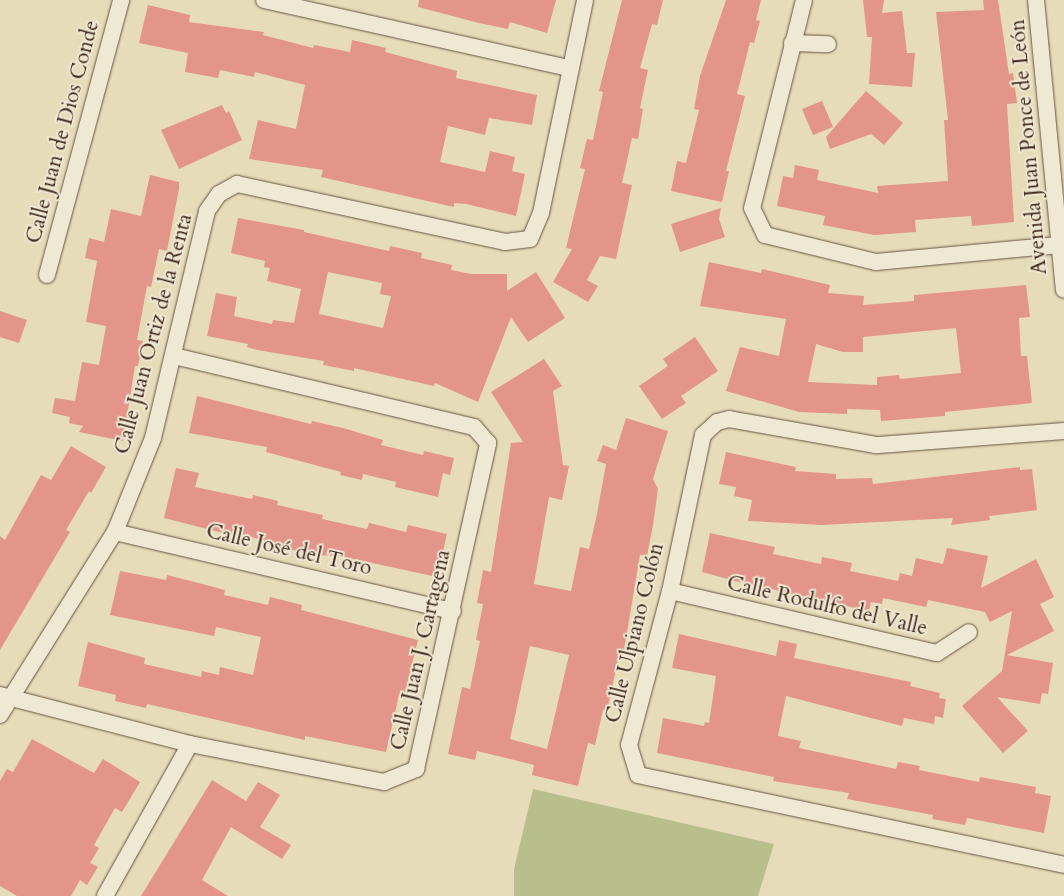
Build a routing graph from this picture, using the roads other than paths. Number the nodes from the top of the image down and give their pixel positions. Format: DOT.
graph roads {
  1 [pos="121,0"];
  2 [pos="264,0"];
  3 [pos="585,0"];
  4 [pos="804,0"];
  5 [pos="1036,0"];
  6 [pos="792,43"];
  7 [pos="828,44"];
  8 [pos="569,68"];
  9 [pos="1059,245"];
  10 [pos="47,275"];
  11 [pos="1064,290"];
  12 [pos="174,356"];
  13 [pos="1064,431"];
  14 [pos="115,532"];
  15 [pos="670,590"];
  16 [pos="453,611"];
  17 [pos="969,632"];
  18 [pos="4,697"];
  19 [pos="0,715"];
  20 [pos="190,744"];
  21 [pos="1064,865"];
  22 [pos="105,896"];
  1 -- 10 [label="street, Calle Juan de Dios Conde"];
  2 -- 8 [label="street"];
  3 -- 8 [label="street, Calle Juan Ortiz de la Renta"];
  4 -- 6 [label="street"];
  5 -- 9 [label="street, Avenida Juan Ponce de León"];
  6 -- 7 [label="street"];
  6 -- 9 [label="street"];
  8 -- 12 [label="street, Calle Juan Ortiz de la Renta"];
  9 -- 11 [label="street, Avenida Juan Ponce de León"];
  12 -- 14 [label="street, Calle Juan Ortiz de la Renta"];
  12 -- 16 [label="street, Calle Juan J. Cartagena"];
  13 -- 15 [label="street, Calle Ulpiano Colón"];
  14 -- 16 [label="street, Calle José del Toro"];
  14 -- 18 [label="street, Calle Juan Ortiz de la Renta"];
  15 -- 17 [label="street, Calle Rodulfo del Valle"];
  15 -- 21 [label="street, Calle Ulpiano Colón"];
  16 -- 20 [label="street, Calle Juan J. Cartagena"];
  18 -- 19 [label="street, Calle Juan Ortiz de la Renta"];
  18 -- 20 [label="street, Calle Juan J. Cartagena"];
  20 -- 22 [label="street"];
}
